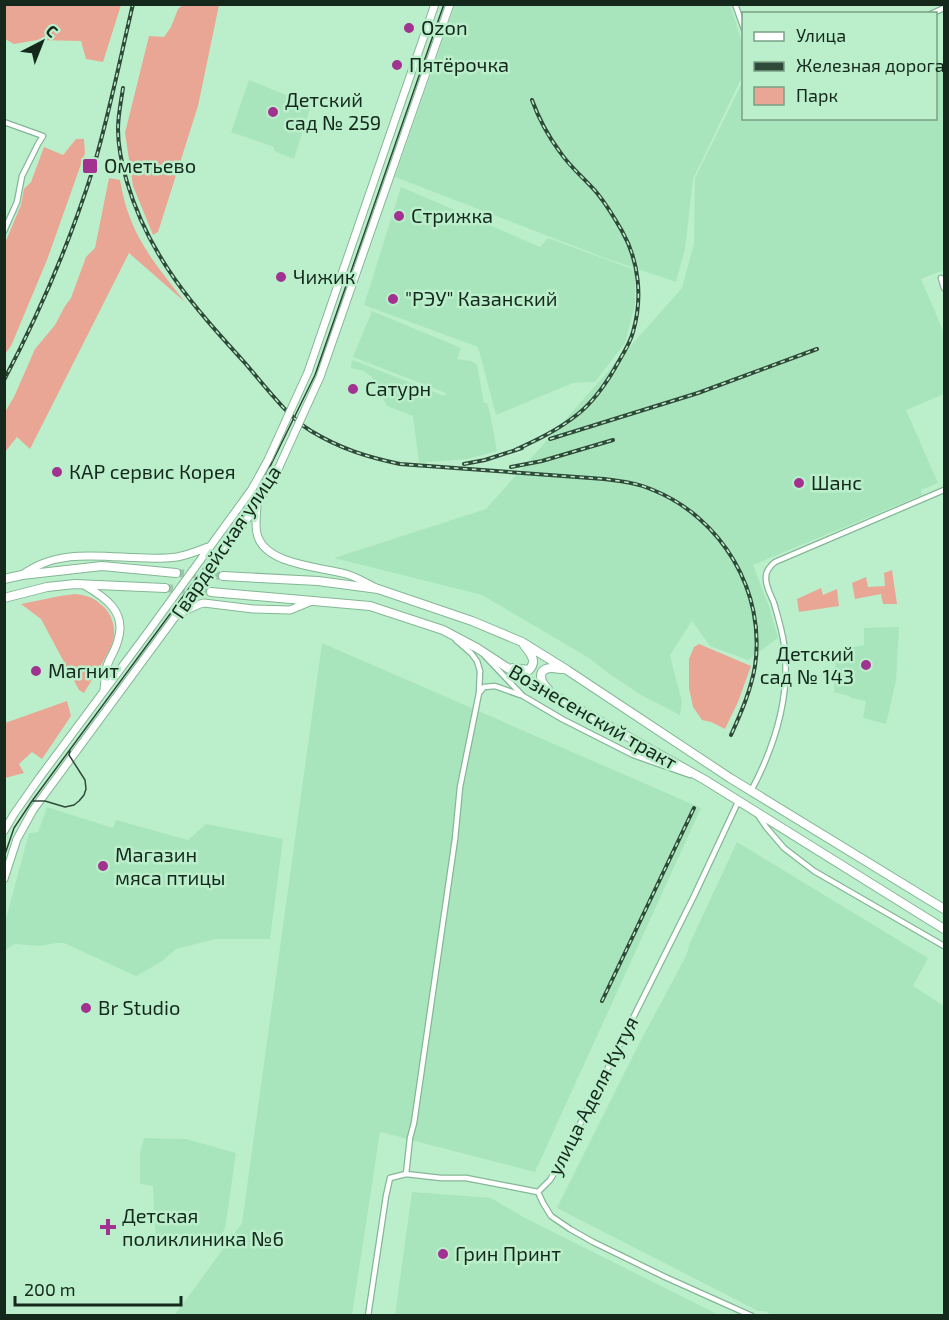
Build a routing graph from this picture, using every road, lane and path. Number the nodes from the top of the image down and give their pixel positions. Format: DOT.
graph roads {
  1 [pos="435,4"];
  2 [pos="450,4"];
  3 [pos="735,4"];
  4 [pos="742,24"];
  5 [pos="4,122"];
  6 [pos="375,176"];
  7 [pos="390,181"];
  8 [pos="4,231"];
  9 [pos="941,278"];
  10 [pos="945,288"];
  11 [pos="945,490"];
  12 [pos="257,503"];
  13 [pos="210,546"];
  14 [pos="176,573"];
  15 [pos="22,575"];
  16 [pos="223,576"];
  17 [pos="4,579"];
  18 [pos="84,585"];
  19 [pos="165,588"];
  20 [pos="378,589"];
  21 [pos="211,592"];
  22 [pos="4,598"];
  23 [pos="312,601"];
  24 [pos="178,614"];
  25 [pos="443,630"];
  26 [pos="522,642"];
  27 [pos="477,648"];
  28 [pos="506,667"];
  29 [pos="567,670"];
  30 [pos="103,693"];
  31 [pos="479,693"];
  32 [pos="523,696"];
  33 [pos="561,699"];
  34 [pos="705,780"];
  35 [pos="751,791"];
  36 [pos="738,802"];
  37 [pos="756,812"];
  38 [pos="4,831"];
  39 [pos="4,879"];
  40 [pos="945,909"];
  41 [pos="945,928"];
  42 [pos="945,946"];
  43 [pos="406,1174"];
  44 [pos="538,1192"];
  45 [pos="368,1316"];
  46 [pos="752,1316"];
  1 -- 6 [label="main road, Гвардейская улица"];
  2 -- 7 [label="main road, Гвардейская улица"];
  3 -- 4 [label="street"];
  5 -- 8 [label="street"];
  6 -- 7 [label="main road"];
  6 -- 13 [label="main road, Гвардейская улица, bridge"];
  7 -- 12 [label="main road, Гвардейская улица, bridge"];
  9 -- 10 [label="street"];
  11 -- 35 [label="street"];
  12 -- 20 [label="main road"];
  12 -- 24 [label="main road, Гвардейская улица"];
  13 -- 15 [label="main road"];
  13 -- 30 [label="main road, Гвардейская улица"];
  14 -- 15 [label="main road"];
  15 -- 17 [label="main road"];
  16 -- 20 [label="main road, Вознесенский тракт"];
  18 -- 19 [label="main road"];
  18 -- 22 [label="main road"];
  18 -- 30 [label="main road"];
  20 -- 26 [label="main road, Вознесенский тракт"];
  21 -- 23 [label="main road, Вознесенский тракт"];
  23 -- 24 [label="main road"];
  23 -- 25 [label="main road, Вознесенский тракт"];
  24 -- 39 [label="main road, Гвардейская улица"];
  25 -- 27 [label="main road, Вознесенский тракт"];
  25 -- 31 [label="street"];
  26 -- 28 [label="main road"];
  26 -- 29 [label="main road, Вознесенский тракт"];
  27 -- 28 [label="main road, Вознесенский тракт"];
  27 -- 32 [label="street"];
  28 -- 33 [label="main road, Вознесенский тракт"];
  29 -- 33 [label="main road"];
  29 -- 35 [label="main road, Вознесенский тракт"];
  30 -- 38 [label="main road, Гвардейская улица"];
  31 -- 32 [label="street"];
  31 -- 43 [label="street"];
  32 -- 34 [label="street"];
  33 -- 34 [label="main road, Вознесенский тракт"];
  34 -- 36 [label="main road, Вознесенский тракт"];
  35 -- 40 [label="main road, Вознесенский тракт"];
  36 -- 37 [label="main road, Вознесенский тракт"];
  36 -- 44 [label="street, улица Аделя Кутуя"];
  37 -- 41 [label="main road, Вознесенский тракт"];
  37 -- 42 [label="street"];
  43 -- 44 [label="street, улица Аделя Кутуя"];
  43 -- 45 [label="street"];
  44 -- 46 [label="street"];
}
